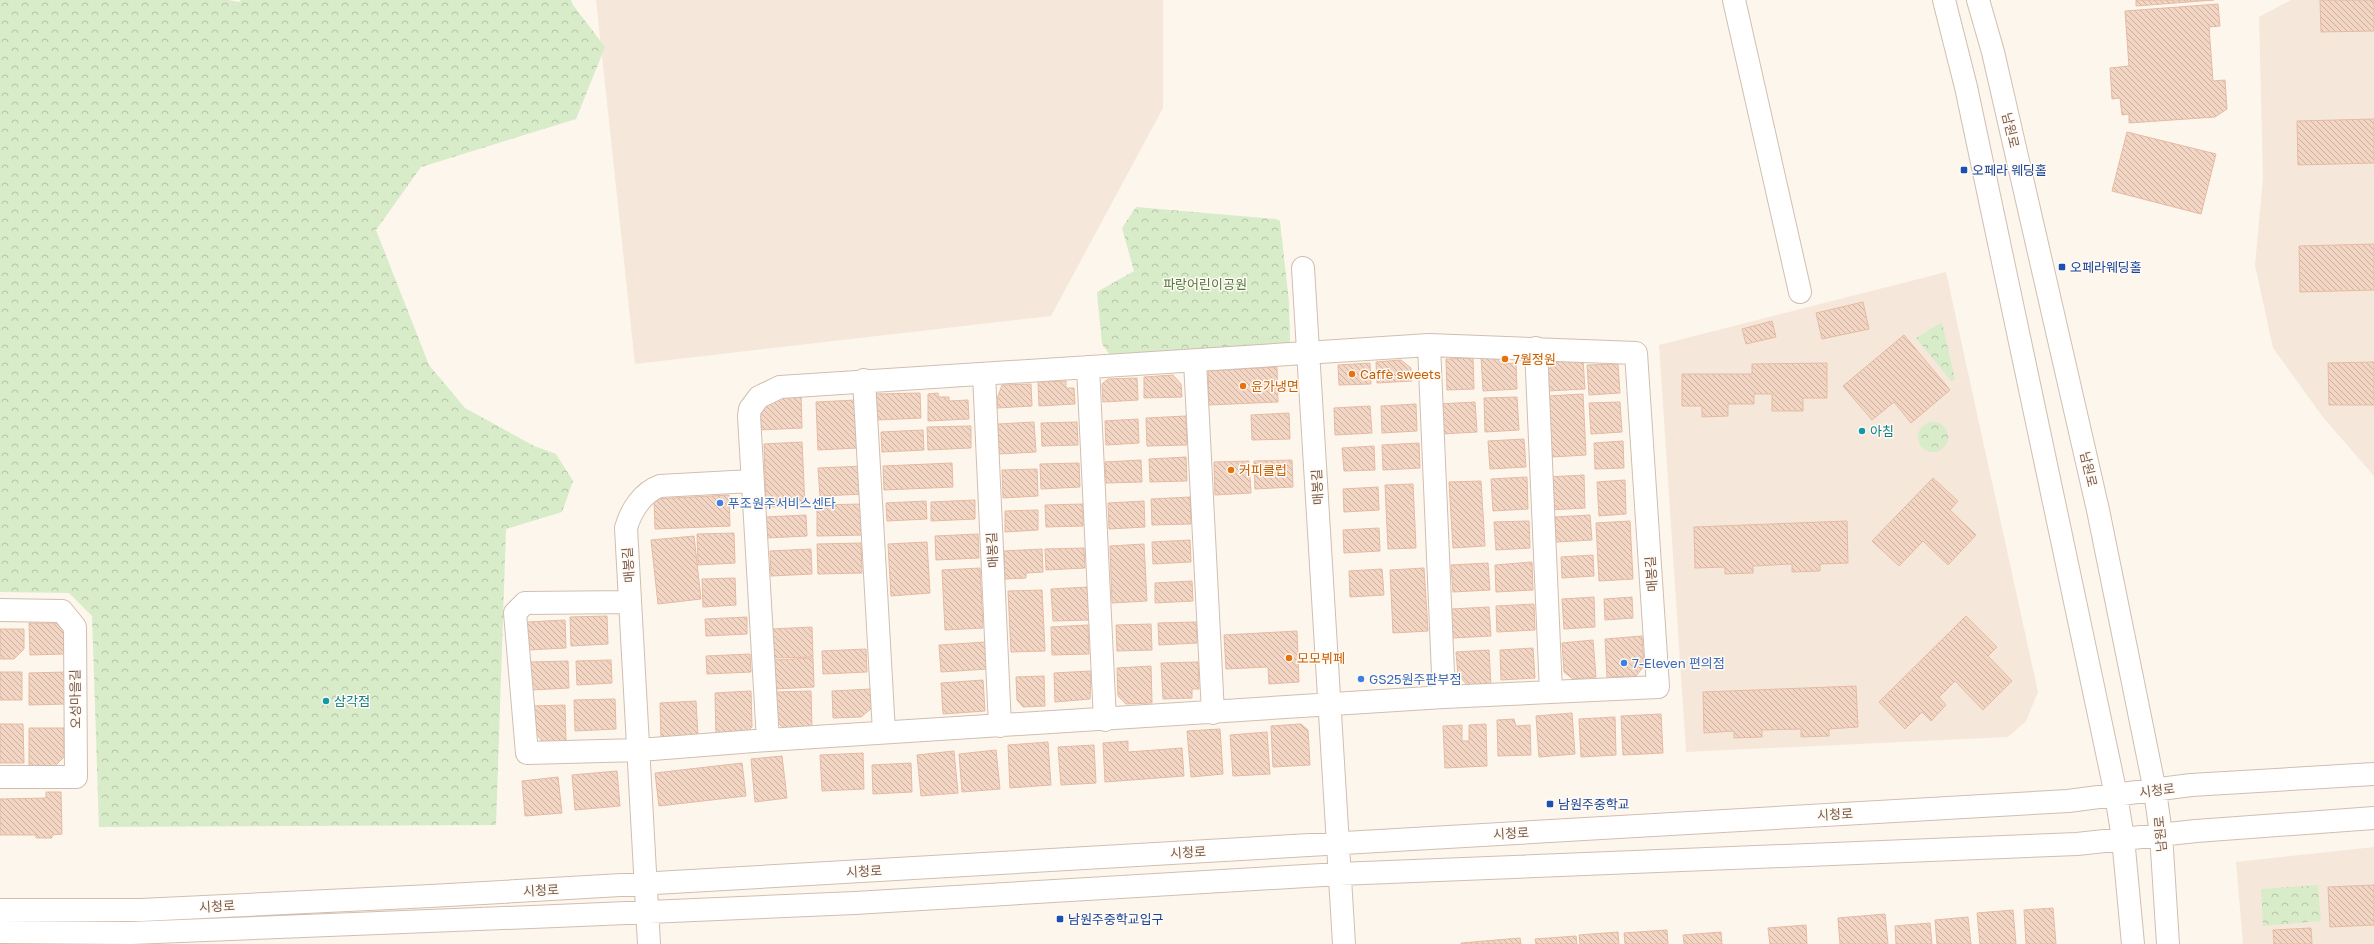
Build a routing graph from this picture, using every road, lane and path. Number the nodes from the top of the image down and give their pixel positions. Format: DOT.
graph roads {
  1 [pos="1734,0"];
  2 [pos="1944,0"];
  3 [pos="1978,0"];
  4 [pos="1303,268"];
  5 [pos="1800,292"];
  6 [pos="1429,344"];
  7 [pos="1536,348"];
  8 [pos="1310,354"];
  9 [pos="1194,361"];
  10 [pos="1088,367"];
  11 [pos="984,374"];
  12 [pos="864,380"];
  13 [pos="751,481"];
  14 [pos="630,602"];
  15 [pos="0,610"];
  16 [pos="1551,692"];
  17 [pos="1444,697"];
  18 [pos="1328,706"];
  19 [pos="1213,714"];
  20 [pos="1105,720"];
  21 [pos="1000,726"];
  22 [pos="884,732"];
  23 [pos="768,740"];
  24 [pos="640,750"];
  25 [pos="2374,774"];
  26 [pos="0,777"];
  27 [pos="2156,791"];
  28 [pos="2116,795"];
  29 [pos="2374,818"];
  30 [pos="2161,834"];
  31 [pos="2123,838"];
  32 [pos="1337,843"];
  33 [pos="1339,874"];
  34 [pos="645,884"];
  35 [pos="0,910"];
  36 [pos="647,912"];
  37 [pos="0,932"];
  38 [pos="649,944"];
  39 [pos="1344,944"];
  40 [pos="2133,944"];
  41 [pos="2168,944"];
  1 -- 5 [label="street"];
  2 -- 28 [label="street"];
  3 -- 27 [label="street, 남원로"];
  4 -- 8 [label="street, 매봉길"];
  6 -- 7 [label="street"];
  6 -- 8 [label="street"];
  6 -- 17 [label="street"];
  7 -- 16 [label="street"];
  7 -- 16 [label="street, 매봉길"];
  8 -- 9 [label="street"];
  8 -- 18 [label="street, 매봉길"];
  9 -- 10 [label="street"];
  9 -- 19 [label="street"];
  10 -- 11 [label="street"];
  10 -- 20 [label="street"];
  11 -- 12 [label="street"];
  11 -- 21 [label="street, 매봉길"];
  12 -- 13 [label="street"];
  12 -- 22 [label="street"];
  13 -- 14 [label="street, 매봉길"];
  13 -- 23 [label="street"];
  14 -- 24 [label="street, 매봉길"];
  14 -- 24 [label="street, 매봉길"];
  15 -- 26 [label="street, 오성마을길"];
  16 -- 17 [label="street, 매봉길"];
  17 -- 18 [label="street, 매봉길"];
  18 -- 19 [label="street, 매봉길"];
  18 -- 32 [label="street"];
  19 -- 20 [label="street, 매봉길"];
  20 -- 21 [label="street, 매봉길"];
  21 -- 22 [label="street, 매봉길"];
  22 -- 23 [label="street, 매봉길"];
  23 -- 24 [label="street, 매봉길"];
  24 -- 34 [label="street"];
  25 -- 27 [label="street, 시청로"];
  27 -- 28 [label="street, 시청로"];
  27 -- 30 [label="street, 남원로"];
  28 -- 31 [label="street"];
  28 -- 32 [label="street, 시청로"];
  29 -- 30 [label="street, 시청로"];
  30 -- 31 [label="street, 시청로"];
  30 -- 41 [label="street, 남원로"];
  31 -- 33 [label="street, 시청로"];
  31 -- 40 [label="street"];
  32 -- 33 [label="street"];
  32 -- 34 [label="street, 시청로"];
  33 -- 36 [label="street, 시청로"];
  33 -- 39 [label="street"];
  34 -- 35 [label="street, 시청로"];
  34 -- 36 [label="street"];
  36 -- 37 [label="street, 시청로"];
  36 -- 38 [label="street"];
}
